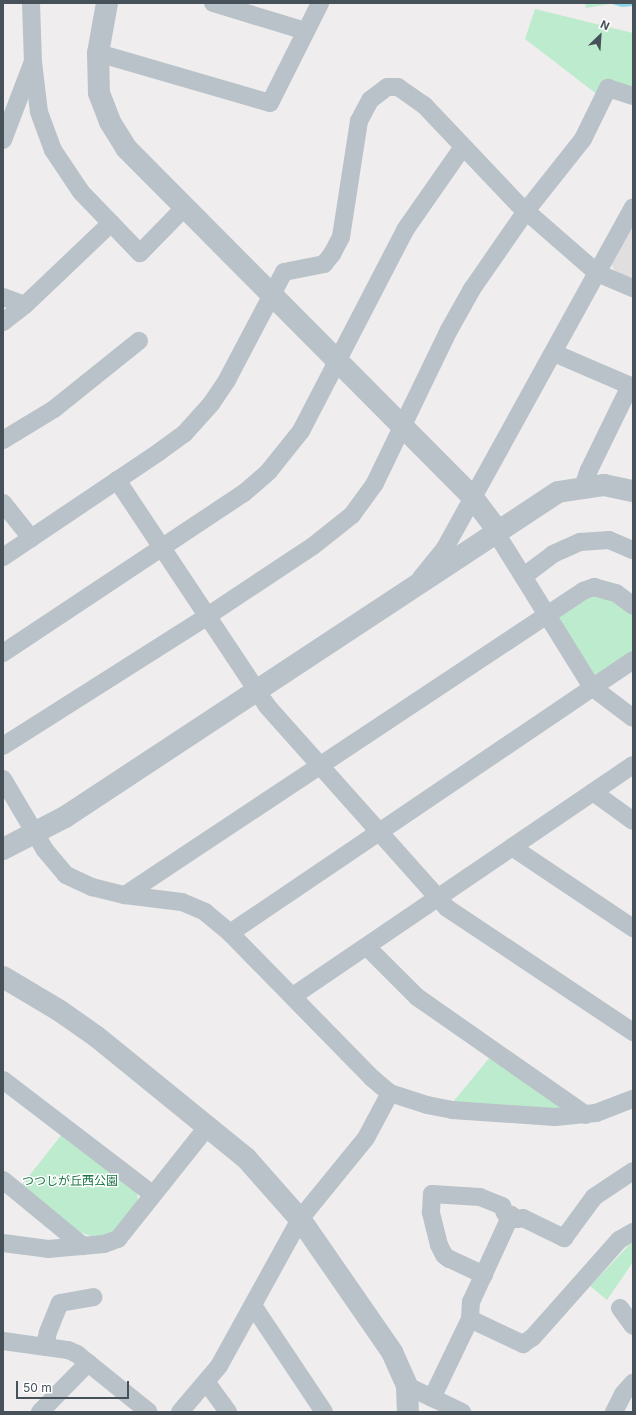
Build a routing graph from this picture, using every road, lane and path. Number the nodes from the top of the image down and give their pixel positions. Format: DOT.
graph roads {
  1 [pos="31,3"];
  2 [pos="107,3"];
  3 [pos="213,3"];
  4 [pos="320,3"];
  5 [pos="306,31"];
  6 [pos="98,53"];
  7 [pos="33,62"];
  8 [pos="633,96"];
  9 [pos="3,140"];
  10 [pos="463,147"];
  11 [pos="184,208"];
  12 [pos="633,208"];
  13 [pos="526,211"];
  14 [pos="111,223"];
  15 [pos="597,273"];
  16 [pos="633,288"];
  17 [pos="272,294"];
  18 [pos="3,297"];
  19 [pos="25,305"];
  20 [pos="3,322"];
  21 [pos="139,341"];
  22 [pos="554,353"];
  23 [pos="338,362"];
  24 [pos="632,386"];
  25 [pos="404,428"];
  26 [pos="3,440"];
  27 [pos="117,480"];
  28 [pos="584,487"];
  29 [pos="633,491"];
  30 [pos="473,498"];
  31 [pos="3,503"];
  32 [pos="497,532"];
  33 [pos="31,538"];
  34 [pos="162,549"];
  35 [pos="633,550"];
  36 [pos="3,557"];
  37 [pos="524,576"];
  38 [pos="411,590"];
  39 [pos="633,606"];
  40 [pos="548,612"];
  41 [pos="206,617"];
  42 [pos="3,653"];
  43 [pos="633,660"];
  44 [pos="592,687"];
  45 [pos="258,693"];
  46 [pos="633,718"];
  47 [pos="3,746"];
  48 [pos="319,764"];
  49 [pos="633,765"];
  50 [pos="3,779"];
  51 [pos="593,792"];
  52 [pos="633,821"];
  53 [pos="379,831"];
  54 [pos="36,833"];
  55 [pos="512,848"];
  56 [pos="3,849"];
  57 [pos="125,895"];
  58 [pos="439,898"];
  59 [pos="633,928"];
  60 [pos="230,933"];
  61 [pos="367,947"];
  62 [pos="3,977"];
  63 [pos="292,996"];
  64 [pos="633,1032"];
  65 [pos="3,1080"];
  66 [pos="390,1093"];
  67 [pos="633,1099"];
  68 [pos="586,1115"];
  69 [pos="208,1126"];
  70 [pos="633,1171"];
  71 [pos="3,1180"];
  72 [pos="152,1194"];
  73 [pos="511,1215"];
  74 [pos="300,1219"];
  75 [pos="633,1232"];
  76 [pos="3,1243"];
  77 [pos="83,1246"];
  78 [pos="484,1275"];
  79 [pos="93,1297"];
  80 [pos="254,1306"];
  81 [pos="620,1308"];
  82 [pos="470,1319"];
  83 [pos="633,1326"];
  84 [pos="3,1342"];
  85 [pos="45,1347"];
  86 [pos="88,1363"];
  87 [pos="207,1383"];
  88 [pos="633,1383"];
  89 [pos="407,1386"];
  90 [pos="432,1398"];
  91 [pos="40,1412"];
  92 [pos="149,1412"];
  93 [pos="180,1412"];
  94 [pos="228,1412"];
  95 [pos="324,1412"];
  96 [pos="408,1412"];
  97 [pos="462,1412"];
  98 [pos="614,1412"];
  1 -- 7 [label="street"];
  2 -- 6 [label="street"];
  3 -- 5 [label="street"];
  4 -- 5 [label="street"];
  5 -- 6 [label="street"];
  6 -- 11 [label="street"];
  7 -- 9 [label="street"];
  7 -- 14 [label="street"];
  8 -- 13 [label="street"];
  10 -- 13 [label="street"];
  10 -- 17 [label="street"];
  10 -- 23 [label="street"];
  11 -- 14 [label="street"];
  11 -- 17 [label="street"];
  12 -- 15 [label="street"];
  13 -- 15 [label="street"];
  13 -- 25 [label="street"];
  14 -- 19 [label="street"];
  15 -- 16 [label="street"];
  15 -- 22 [label="street"];
  17 -- 23 [label="street"];
  17 -- 27 [label="street"];
  18 -- 19 [label="street"];
  19 -- 20 [label="street"];
  21 -- 26 [label="street"];
  22 -- 24 [label="street"];
  22 -- 30 [label="street"];
  23 -- 25 [label="street"];
  23 -- 34 [label="street"];
  24 -- 28 [label="street"];
  25 -- 30 [label="street"];
  25 -- 41 [label="street"];
  27 -- 33 [label="street"];
  27 -- 34 [label="street"];
  28 -- 29 [label="street"];
  28 -- 32 [label="street"];
  30 -- 32 [label="street"];
  30 -- 38 [label="street"];
  31 -- 33 [label="street"];
  32 -- 37 [label="street"];
  32 -- 38 [label="street"];
  33 -- 36 [label="street"];
  34 -- 41 [label="street"];
  34 -- 42 [label="street"];
  35 -- 37 [label="street"];
  37 -- 40 [label="street"];
  38 -- 45 [label="street"];
  39 -- 40 [label="street"];
  40 -- 44 [label="street"];
  40 -- 48 [label="street"];
  41 -- 45 [label="street"];
  41 -- 47 [label="street"];
  43 -- 44 [label="street"];
  44 -- 46 [label="street"];
  44 -- 53 [label="street"];
  45 -- 48 [label="street"];
  45 -- 54 [label="street"];
  48 -- 53 [label="street"];
  48 -- 57 [label="street"];
  49 -- 51 [label="street"];
  50 -- 54 [label="street"];
  51 -- 52 [label="street"];
  51 -- 55 [label="street"];
  53 -- 58 [label="street"];
  53 -- 60 [label="street"];
  54 -- 56 [label="street"];
  54 -- 57 [label="street"];
  55 -- 58 [label="street"];
  55 -- 59 [label="street"];
  57 -- 60 [label="street"];
  58 -- 61 [label="street"];
  58 -- 64 [label="street"];
  60 -- 63 [label="street"];
  61 -- 63 [label="street"];
  61 -- 68 [label="street"];
  62 -- 69 [label="street"];
  63 -- 66 [label="street"];
  65 -- 72 [label="street"];
  66 -- 68 [label="street"];
  66 -- 74 [label="street"];
  67 -- 68 [label="street"];
  69 -- 72 [label="street"];
  69 -- 74 [label="street"];
  70 -- 73 [label="street"];
  71 -- 77 [label="street"];
  72 -- 77 [label="street"];
  73 -- 78 [label="street"];
  73 -- 78 [label="street"];
  74 -- 80 [label="street"];
  74 -- 89 [label="street"];
  75 -- 82 [label="street"];
  76 -- 77 [label="street"];
  78 -- 82 [label="street"];
  79 -- 85 [label="street"];
  80 -- 87 [label="street"];
  80 -- 95 [label="street"];
  81 -- 83 [label="street"];
  82 -- 90 [label="street"];
  84 -- 85 [label="street"];
  85 -- 86 [label="street"];
  86 -- 91 [label="street"];
  86 -- 92 [label="street"];
  87 -- 93 [label="street"];
  87 -- 94 [label="street"];
  88 -- 98 [label="street"];
  89 -- 90 [label="street"];
  89 -- 96 [label="street"];
  90 -- 97 [label="street"];
}
